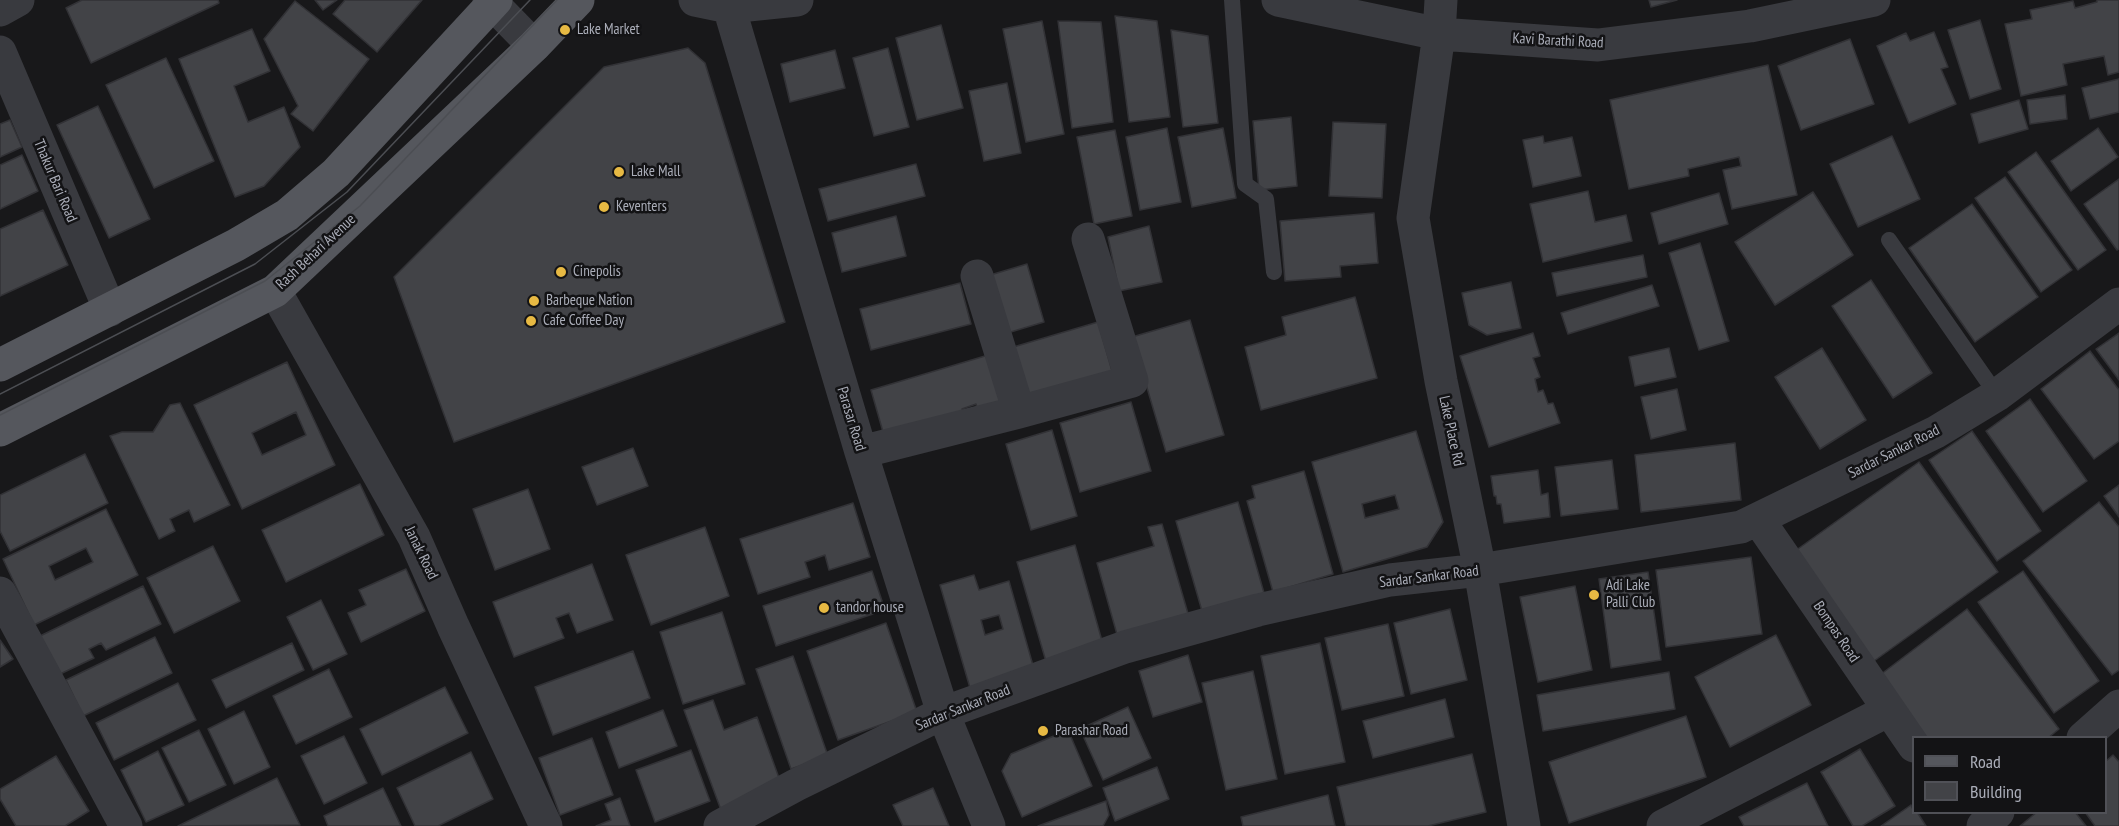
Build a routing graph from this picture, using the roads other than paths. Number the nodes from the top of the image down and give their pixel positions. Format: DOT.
graph roads {
  1 [pos="18,0"];
  2 [pos="578,0"];
  3 [pos="695,0"];
  4 [pos="797,0"];
  5 [pos="1232,0"];
  6 [pos="1278,0"];
  7 [pos="1441,0"];
  8 [pos="1874,0"];
  9 [pos="492,1"];
  10 [pos="729,7"];
  11 [pos="1800,8"];
  12 [pos="0,10"];
  13 [pos="1439,34"];
  14 [pos="534,46"];
  15 [pos="0,52"];
  16 [pos="1088,238"];
  17 [pos="1889,240"];
  18 [pos="1274,272"];
  19 [pos="977,276"];
  20 [pos="275,291"];
  21 [pos="2119,304"];
  22 [pos="110,310"];
  23 [pos="0,365"];
  24 [pos="1996,395"];
  25 [pos="1019,412"];
  26 [pos="0,430"];
  27 [pos="861,452"];
  28 [pos="1758,519"];
  29 [pos="1480,570"];
  30 [pos="0,593"];
  31 [pos="2119,706"];
  32 [pos="1889,710"];
  33 [pos="943,712"];
  34 [pos="2085,736"];
  35 [pos="1912,743"];
  36 [pos="1997,814"];
  37 [pos="126,826"];
  38 [pos="546,826"];
  39 [pos="720,826"];
  40 [pos="989,826"];
  41 [pos="1524,826"];
  42 [pos="1664,826"];
  43 [pos="1983,826"];
  1 -- 12 [label="street"];
  2 -- 14 [label="main road, Rash Behari Avenue"];
  3 -- 10 [label="street"];
  4 -- 10 [label="street"];
  5 -- 18 [label="lane"];
  6 -- 13 [label="street, Kavi Barathi Road"];
  7 -- 13 [label="street, Lake Place Rd"];
  8 -- 11 [label="street, Kavi Barathi Road"];
  9 -- 14 [label="street"];
  9 -- 22 [label="main road"];
  10 -- 27 [label="street, Parasar Road"];
  11 -- 13 [label="street, Kavi Barathi Road"];
  13 -- 29 [label="street, Lake Place Rd"];
  14 -- 20 [label="main road, Rash Behari Avenue"];
  15 -- 22 [label="street, Thakur Bari Road"];
  16 -- 25 [label="street"];
  17 -- 24 [label="lane"];
  19 -- 25 [label="street"];
  20 -- 26 [label="main road, Rash Behari Avenue"];
  20 -- 38 [label="street, Janak Road"];
  21 -- 24 [label="street, Sardar Sankar Road"];
  22 -- 23 [label="main road"];
  24 -- 28 [label="street, Sardar Sankar Road"];
  25 -- 27 [label="street"];
  27 -- 33 [label="street, Parasar Road"];
  28 -- 29 [label="street, Sardar Sankar Road"];
  28 -- 32 [label="street, Bompas Road"];
  29 -- 33 [label="street, Sardar Sankar Road"];
  29 -- 41 [label="street, Lake Place Rd"];
  30 -- 37 [label="street"];
  31 -- 34 [label="street"];
  32 -- 35 [label="street, Bompas Road"];
  32 -- 42 [label="street"];
  33 -- 39 [label="street, Sardar Sankar Road"];
  33 -- 40 [label="street, Parasar Road"];
  36 -- 43 [label="street"];
}
